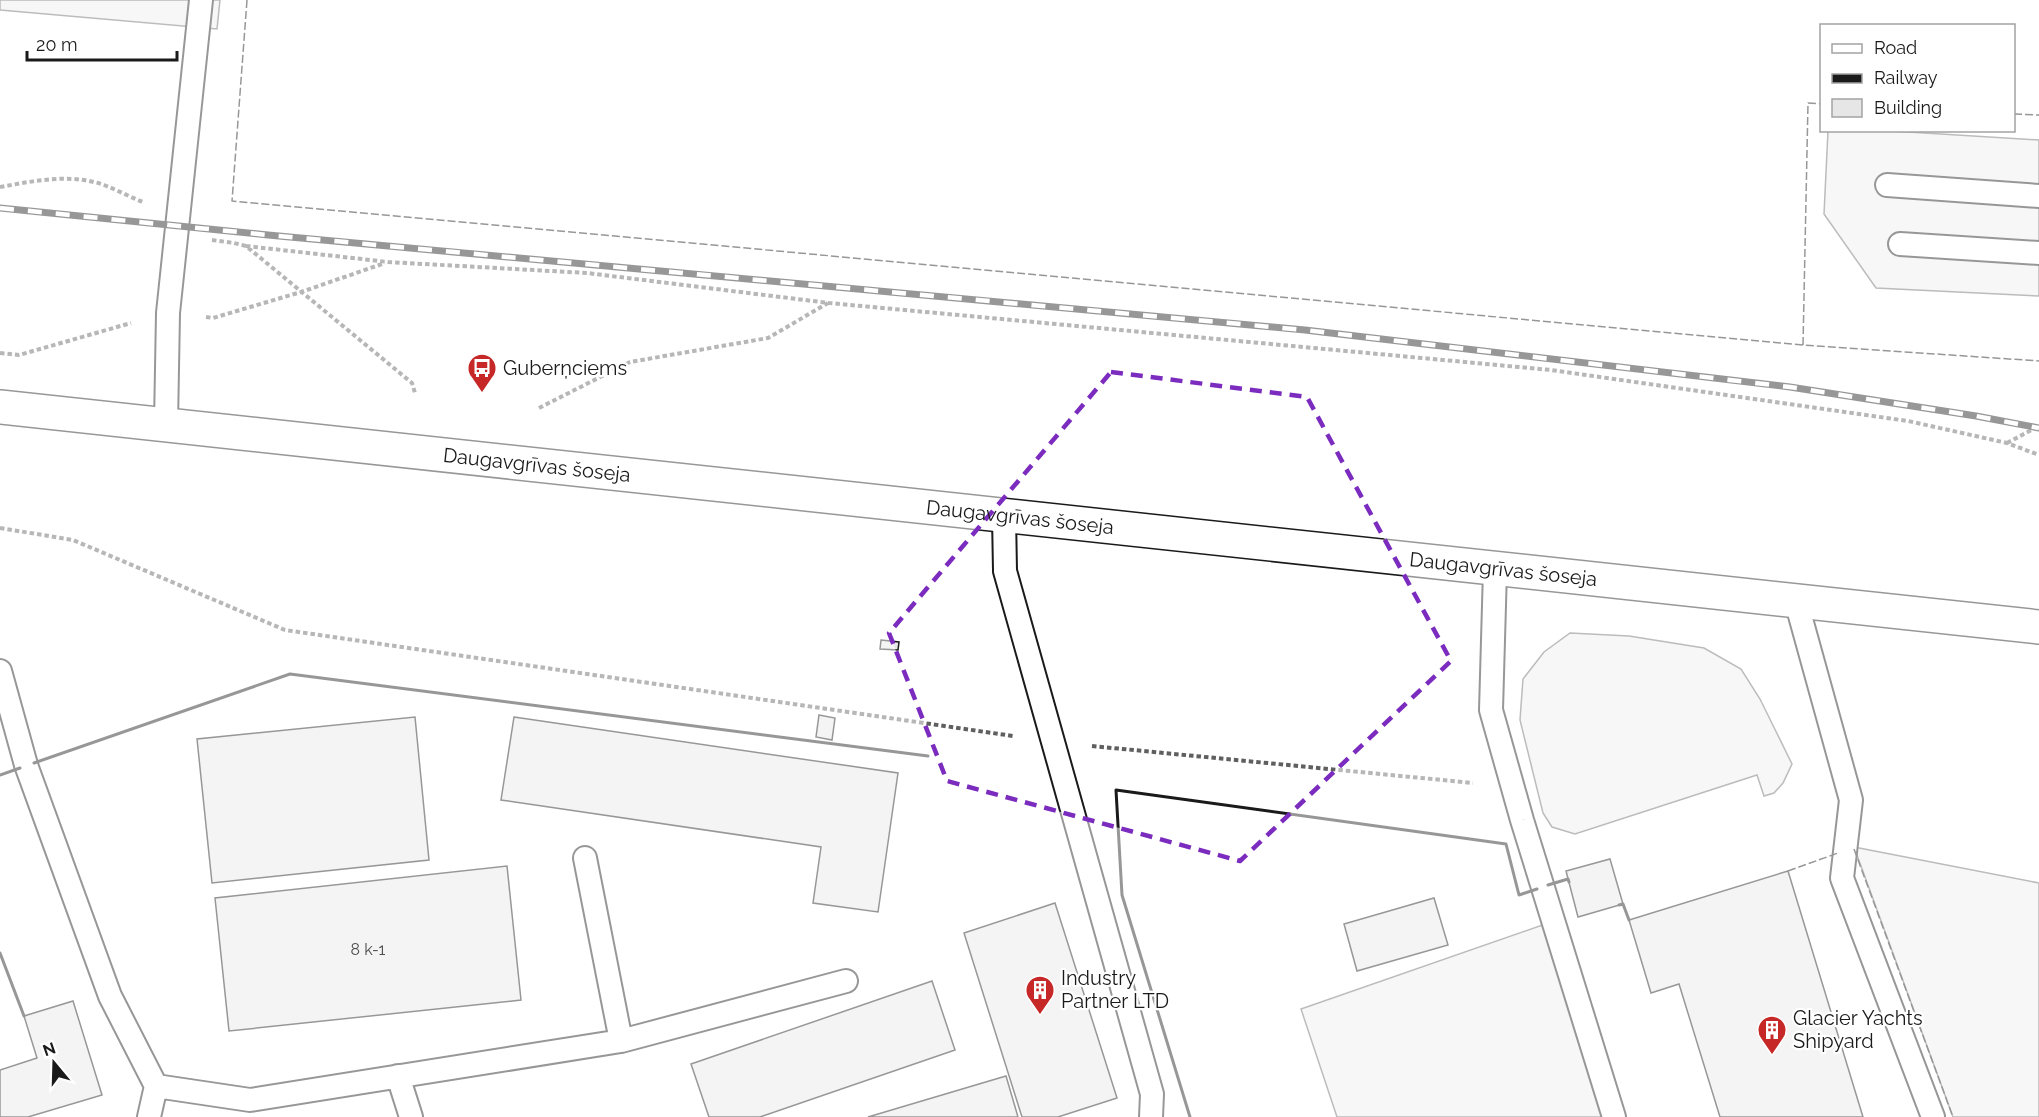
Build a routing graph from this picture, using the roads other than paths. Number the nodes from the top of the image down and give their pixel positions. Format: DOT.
graph roads {
  1 [pos="201,0"];
  2 [pos="1887,185"];
  3 [pos="2039,196"];
  4 [pos="1900,244"];
  5 [pos="2039,253"];
  6 [pos="0,407"];
  7 [pos="166,424"];
  8 [pos="1004,516"];
  9 [pos="1494,570"];
  10 [pos="1796,601"];
  11 [pos="2039,627"];
  12 [pos="0,671"];
  13 [pos="585,858"];
  14 [pos="846,981"];
  15 [pos="621,1041"];
  16 [pos="398,1076"];
  17 [pos="156,1086"];
  18 [pos="149,1117"];
  19 [pos="411,1117"];
  20 [pos="1152,1117"];
  21 [pos="1614,1117"];
  22 [pos="1933,1117"];
  1 -- 7 [label="lane"];
  2 -- 3 [label="lane"];
  4 -- 5 [label="lane"];
  6 -- 7 [label="main road, Daugavgrīvas šoseja"];
  7 -- 8 [label="main road, Daugavgrīvas šoseja"];
  8 -- 9 [label="main road, Daugavgrīvas šoseja"];
  8 -- 20 [label="lane"];
  9 -- 10 [label="main road, Daugavgrīvas šoseja"];
  9 -- 21 [label="lane"];
  10 -- 11 [label="main road, Daugavgrīvas šoseja"];
  10 -- 22 [label="lane"];
  12 -- 17 [label="lane"];
  13 -- 15 [label="lane"];
  14 -- 15 [label="lane"];
  15 -- 16 [label="lane"];
  16 -- 17 [label="lane"];
  16 -- 19 [label="lane"];
  17 -- 18 [label="lane"];
}
